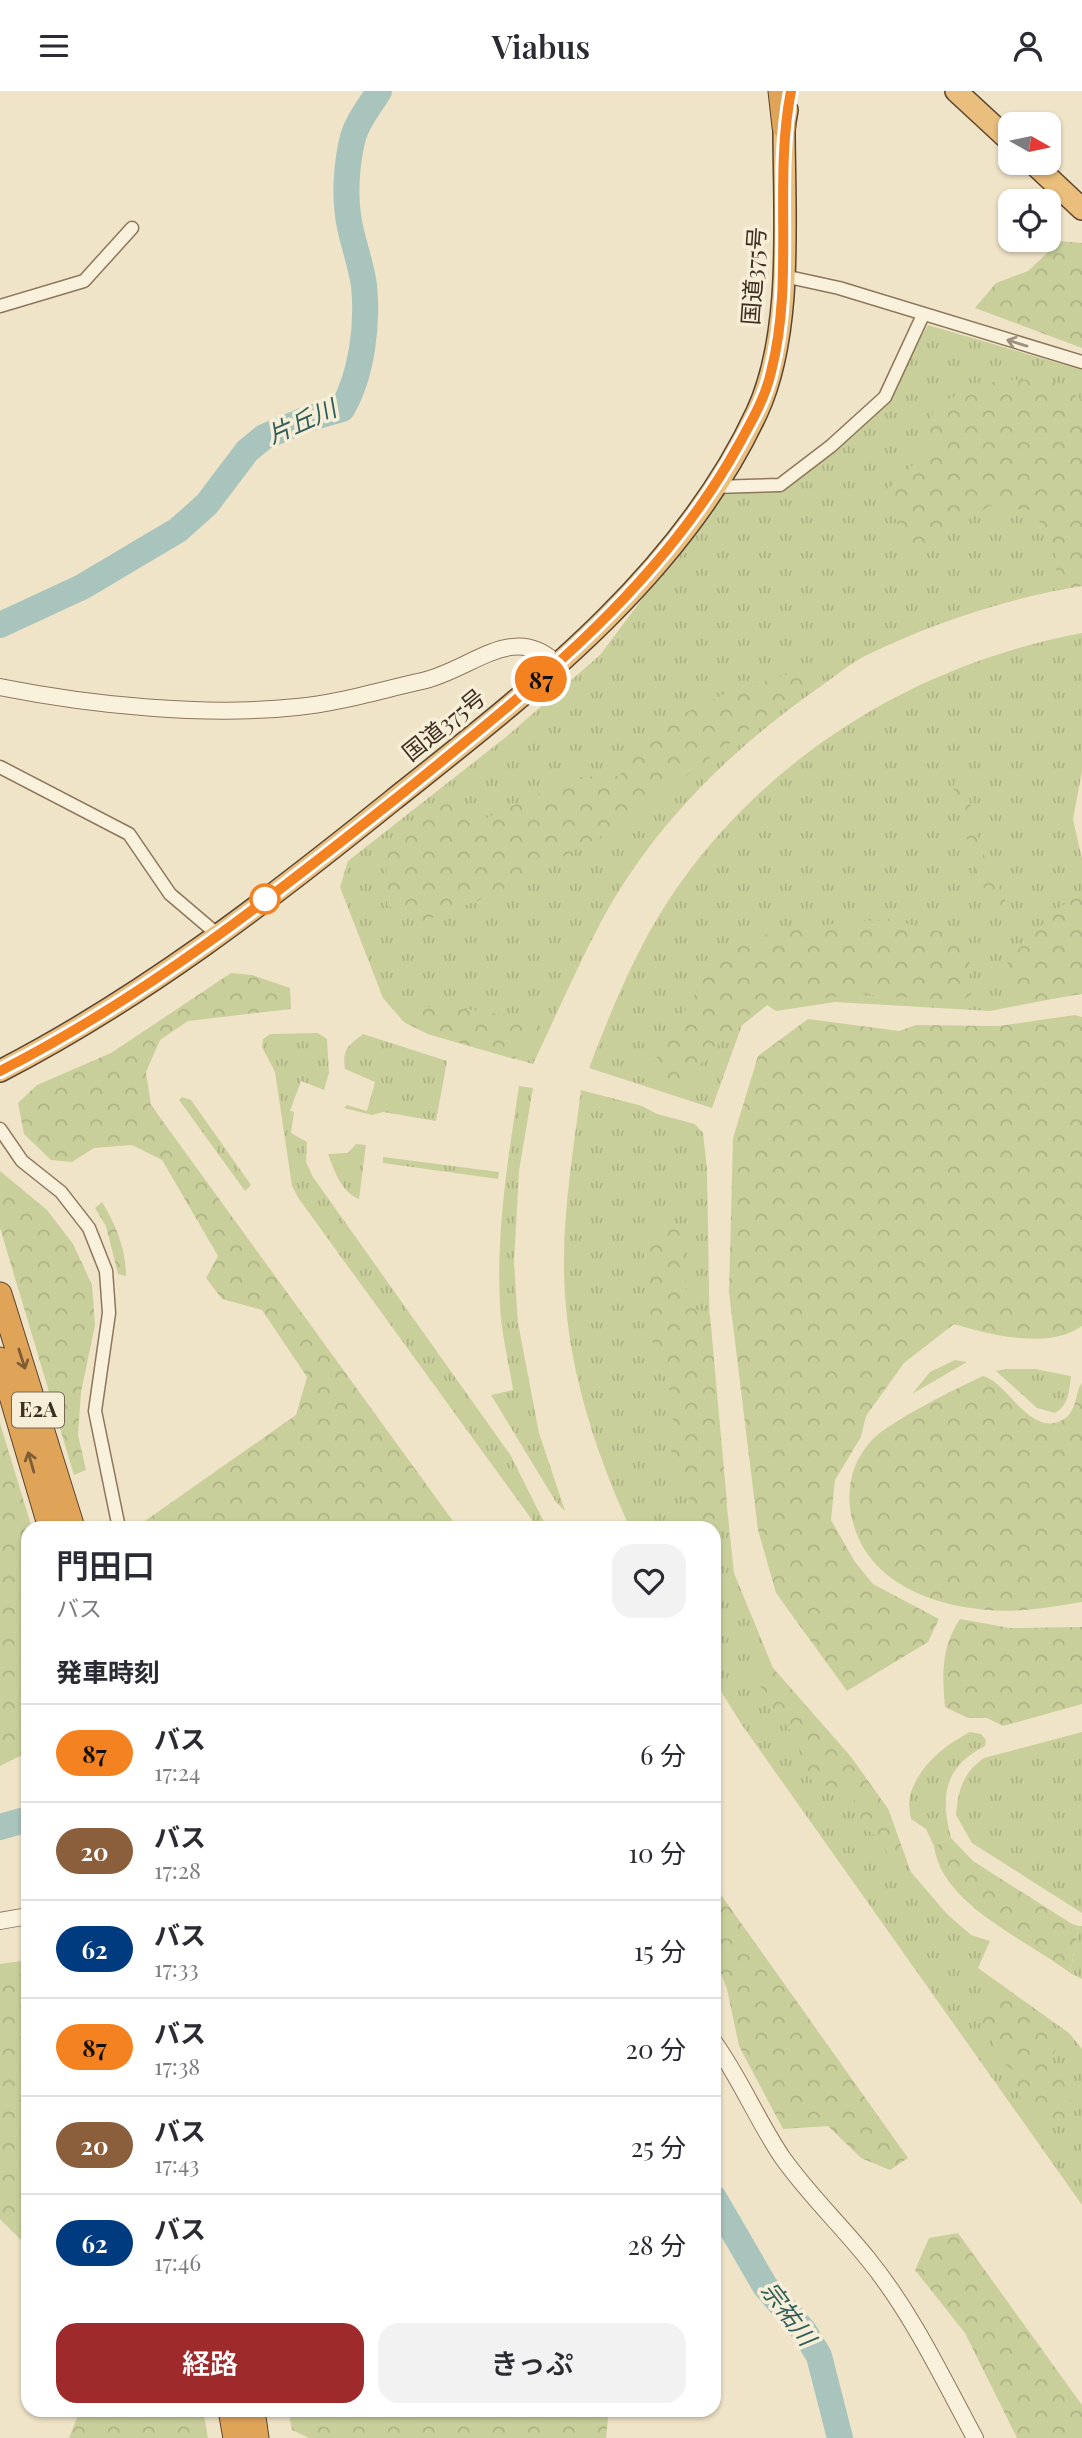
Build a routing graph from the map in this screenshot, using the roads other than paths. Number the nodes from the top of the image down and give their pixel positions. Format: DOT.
graph roads {
  1 [pos="780,91"];
  2 [pos="791,91"];
  3 [pos="956,91"];
  4 [pos="784,127"];
  5 [pos="998,130"];
  6 [pos="1045,175"];
  7 [pos="1082,209"];
  8 [pos="132,228"];
  9 [pos="784,276"];
  10 [pos="0,306"];
  11 [pos="923,314"];
  12 [pos="1082,362"];
  13 [pos="714,487"];
  14 [pos="558,664"];
  15 [pos="0,687"];
  16 [pos="0,767"];
  17 [pos="217,934"];
  18 [pos="0,1071"];
  19 [pos="0,1129"];
  20 [pos="0,1294"];
  21 [pos="0,1359"];
  22 [pos="48,1521"];
  23 [pos="71,1521"];
  24 [pos="118,1521"];
  25 [pos="21,1917"];
  26 [pos="0,1921"];
  27 [pos="721,2055"];
  28 [pos="231,2417"];
  29 [pos="254,2417"];
  30 [pos="235,2438"];
  31 [pos="257,2438"];
  32 [pos="975,2438"];
  1 -- 4 [label="highway"];
  2 -- 4 [label="highway, 国道375号"];
  3 -- 5 [label="highway"];
  4 -- 9 [label="highway, 国道375号"];
  6 -- 7 [label="highway"];
  8 -- 10 [label="street"];
  9 -- 11 [label="street"];
  9 -- 13 [label="highway, 国道375号"];
  12 -- 11 [label="street, one-way"];
  11 -- 13 [label="street"];
  13 -- 14 [label="highway, 国道375号"];
  14 -- 15 [label="street"];
  14 -- 17 [label="highway, 国道375号"];
  16 -- 17 [label="street"];
  17 -- 18 [label="highway, 国道375号"];
  19 -- 24 [label="street"];
  20 -- 23 [label="highway, E2A, one-way"];
  22 -- 21 [label="highway, E2A, one-way"];
  25 -- 26 [label="street"];
  27 -- 32 [label="street"];
  28 -- 30 [label="highway"];
  29 -- 31 [label="highway"];
}
